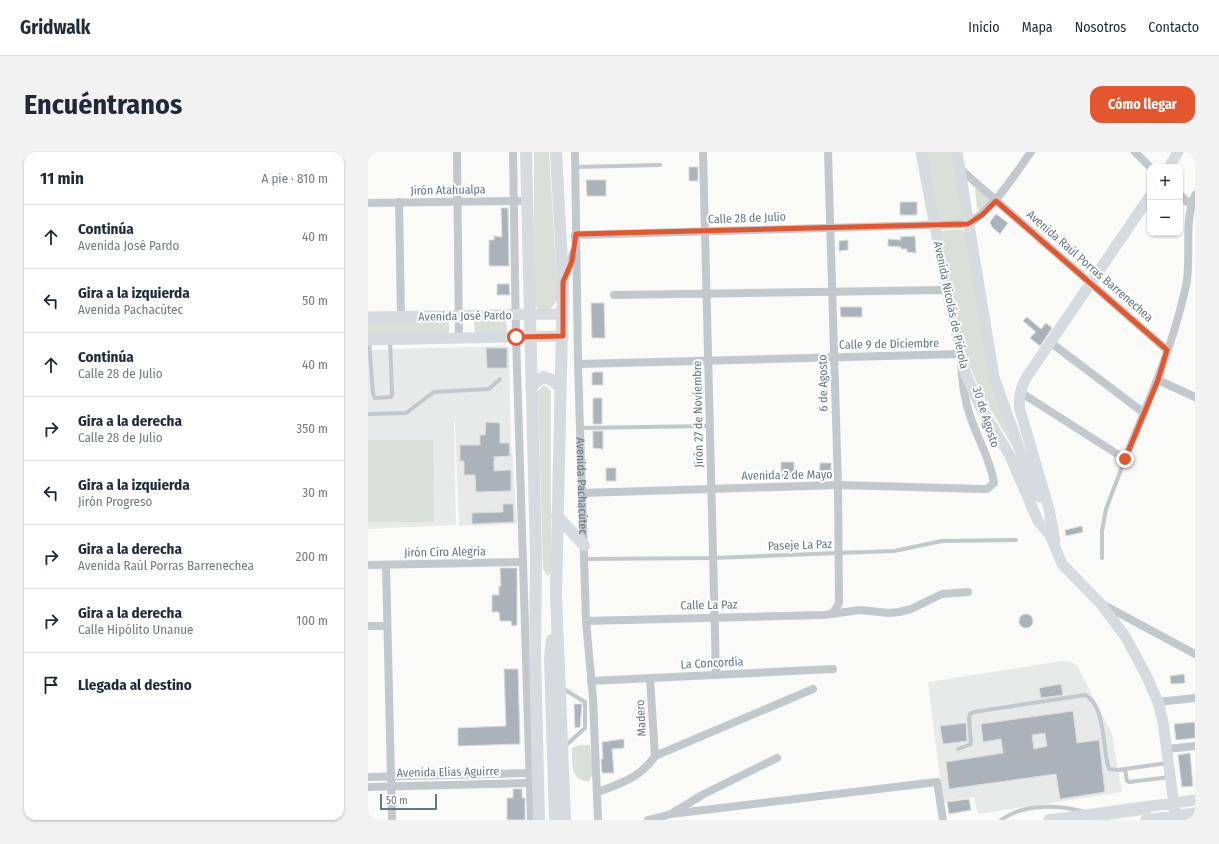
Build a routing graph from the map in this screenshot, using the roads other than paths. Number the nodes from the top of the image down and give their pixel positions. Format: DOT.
graph roads {
  1 [pos="457,152"];
  2 [pos="513,152"];
  3 [pos="526,152"];
  4 [pos="556,152"];
  5 [pos="575,152"];
  6 [pos="703,152"];
  7 [pos="828,152"];
  8 [pos="921,152"];
  9 [pos="957,152"];
  10 [pos="1031,152"];
  11 [pos="1135,152"];
  12 [pos="1178,152"];
  13 [pos="1147,164"];
  14 [pos="1171,164"];
  15 [pos="660,165"];
  16 [pos="575,167"];
  17 [pos="959,168"];
  18 [pos="1195,195"];
  19 [pos="1183,198"];
  20 [pos="1147,200"];
  21 [pos="515,201"];
  22 [pos="527,201"];
  23 [pos="996,201"];
  24 [pos="398,202"];
  25 [pos="457,202"];
  26 [pos="368,203"];
  27 [pos="1191,205"];
  28 [pos="968,224"];
  29 [pos="934,226"];
  30 [pos="830,227"];
  31 [pos="705,231"];
  32 [pos="576,234"];
  33 [pos="563,282"];
  34 [pos="1090,283"];
  35 [pos="947,290"];
  36 [pos="832,292"];
  37 [pos="707,294"];
  38 [pos="614,295"];
  39 [pos="563,314"];
  40 [pos="515,315"];
  41 [pos="529,315"];
  42 [pos="459,316"];
  43 [pos="368,317"];
  44 [pos="401,317"];
  45 [pos="563,336"];
  46 [pos="516,337"];
  47 [pos="530,337"];
  48 [pos="459,339"];
  49 [pos="369,340"];
  50 [pos="390,340"];
  51 [pos="1050,342"];
  52 [pos="1167,350"];
  53 [pos="961,354"];
  54 [pos="834,357"];
  55 [pos="708,360"];
  56 [pos="578,364"];
  57 [pos="500,379"];
  58 [pos="1158,380"];
  59 [pos="531,386"];
  60 [pos="560,387"];
  61 [pos="1020,392"];
  62 [pos="1195,397"];
  63 [pos="1144,413"];
  64 [pos="368,414"];
  65 [pos="710,426"];
  66 [pos="580,428"];
  67 [pos="1125,459"];
  68 [pos="838,485"];
  69 [pos="991,487"];
  70 [pos="711,489"];
  71 [pos="582,493"];
  72 [pos="557,516"];
  73 [pos="1050,535"];
  74 [pos="1016,540"];
  75 [pos="584,545"];
  76 [pos="1056,550"];
  77 [pos="838,553"];
  78 [pos="713,558"];
  79 [pos="1102,558"];
  80 [pos="584,559"];
  81 [pos="523,562"];
  82 [pos="368,565"];
  83 [pos="386,565"];
  84 [pos="536,590"];
  85 [pos="968,592"];
  86 [pos="556,596"];
  87 [pos="1101,604"];
  88 [pos="833,612"];
  89 [pos="714,616"];
  90 [pos="586,620"];
  91 [pos="368,626"];
  92 [pos="388,626"];
  93 [pos="1195,654"];
  94 [pos="833,669"];
  95 [pos="716,675"];
  96 [pos="650,678"];
  97 [pos="591,681"];
  98 [pos="560,687"];
  99 [pos="813,689"];
  100 [pos="1195,698"];
  101 [pos="1158,702"];
  102 [pos="1195,746"];
  103 [pos="958,748"];
  104 [pos="1167,749"];
  105 [pos="561,750"];
  106 [pos="655,756"];
  107 [pos="777,758"];
  108 [pos="1169,762"];
  109 [pos="1125,769"];
  110 [pos="529,773"];
  111 [pos="391,776"];
  112 [pos="368,777"];
  113 [pos="1171,777"];
  114 [pos="529,783"];
  115 [pos="391,786"];
  116 [pos="368,787"];
  117 [pos="598,792"];
  118 [pos="1195,800"];
  119 [pos="1174,802"];
  120 [pos="1195,813"];
  121 [pos="671,814"];
  122 [pos="1093,814"];
  123 [pos="1176,818"];
  124 [pos="392,820"];
  125 [pos="531,820"];
  126 [pos="539,820"];
  127 [pos="546,820"];
  128 [pos="555,820"];
  129 [pos="565,820"];
  130 [pos="598,820"];
  131 [pos="648,820"];
  132 [pos="941,820"];
  133 [pos="1001,820"];
  134 [pos="1049,820"];
  135 [pos="1146,820"];
  1 -- 25 [label="street"];
  2 -- 21 [label="street"];
  3 -- 22 [label="main road"];
  4 -- 33 [label="main road, Avenida Pachacútec"];
  5 -- 16 [label="street, Avenida Pachacútec"];
  6 -- 31 [label="street, Jirón 27 de Noviembre"];
  7 -- 30 [label="street, 6 de Agosto"];
  8 -- 29 [label="main road, Avenida Nicolás de Piérola"];
  9 -- 17 [label="main road, Avenida Nicolás de Piérola"];
  10 -- 23 [label="street"];
  11 -- 13 [label="street"];
  12 -- 14 [label="main road"];
  15 -- 16 [label="lane"];
  16 -- 32 [label="street, Avenida Pachacútec"];
  17 -- 23 [label="street, Avenida Raúl Porras Barrenechea"];
  17 -- 28 [label="main road, Avenida Nicolás de Piérola"];
  18 -- 27 [label="street"];
  19 -- 27 [label="street"];
  20 -- 34 [label="main road"];
  21 -- 22 [label="street, Jirón Atahualpa"];
  21 -- 25 [label="street, Jirón Atahualpa"];
  21 -- 40 [label="street"];
  22 -- 41 [label="main road"];
  23 -- 28 [label="street"];
  23 -- 34 [label="street, Avenida Raúl Porras Barrenechea"];
  24 -- 25 [label="street, Jirón Atahualpa"];
  24 -- 26 [label="street, Jirón Atahualpa"];
  24 -- 44 [label="street"];
  25 -- 42 [label="street"];
  27 -- 52 [label="street"];
  28 -- 29 [label="street, Calle 28 de Julio"];
  28 -- 73 [label="main road, Avenida Nicolás de Piérola"];
  29 -- 30 [label="street, Calle 28 de Julio"];
  29 -- 35 [label="main road, Avenida Nicolás de Piérola"];
  30 -- 31 [label="street, Calle 28 de Julio"];
  30 -- 36 [label="street, 6 de Agosto"];
  31 -- 32 [label="street, Calle 28 de Julio"];
  31 -- 37 [label="street, Jirón 27 de Noviembre"];
  32 -- 33 [label="street"];
  32 -- 56 [label="street, Avenida Pachacútec"];
  33 -- 39 [label="main road, Avenida Pachacútec"];
  34 -- 51 [label="main road"];
  34 -- 52 [label="street, Avenida Raúl Porras Barrenechea"];
  35 -- 36 [label="street"];
  35 -- 53 [label="main road, Avenida Nicolás de Piérola"];
  36 -- 37 [label="street"];
  36 -- 54 [label="street, 6 de Agosto"];
  37 -- 38 [label="street"];
  37 -- 55 [label="street, Jirón 27 de Noviembre"];
  39 -- 41 [label="main road, Avenida José Pardo"];
  39 -- 45 [label="main road, Avenida Pachacútec"];
  40 -- 41 [label="main road, Avenida José Pardo"];
  40 -- 42 [label="main road, Avenida José Pardo"];
  40 -- 46 [label="street"];
  41 -- 47 [label="main road"];
  42 -- 44 [label="main road, Avenida José Pardo"];
  42 -- 48 [label="street"];
  43 -- 44 [label="main road, Avenida José Pardo"];
  45 -- 47 [label="main road, Avenida José Pardo"];
  45 -- 60 [label="main road, Avenida Pachacútec"];
  46 -- 47 [label="main road, Avenida José Pardo"];
  46 -- 48 [label="main road, Avenida José Pardo"];
  46 -- 81 [label="street"];
  47 -- 59 [label="main road"];
  48 -- 50 [label="main road, Avenida José Pardo"];
  49 -- 50 [label="main road, Avenida José Pardo"];
  49 -- 50 [label="lane"];
  51 -- 61 [label="main road"];
  51 -- 63 [label="street"];
  52 -- 58 [label="street"];
  53 -- 54 [label="street, Calle 9 de Diciembre"];
  53 -- 69 [label="street, 30 de Agosto"];
  53 -- 73 [label="main road, Avenida Nicolás de Piérola"];
  54 -- 55 [label="street, Calle 9 de Diciembre"];
  54 -- 68 [label="street, 6 de Agosto"];
  55 -- 56 [label="street, Calle 9 de Diciembre"];
  55 -- 65 [label="street, Jirón 27 de Noviembre"];
  56 -- 66 [label="street, Avenida Pachacútec"];
  57 -- 64 [label="lane"];
  58 -- 62 [label="street"];
  58 -- 63 [label="street"];
  59 -- 60 [label="main road"];
  59 -- 84 [label="main road"];
  60 -- 72 [label="main road, Avenida Pachacútec"];
  61 -- 67 [label="street"];
  61 -- 76 [label="main road"];
  63 -- 67 [label="street"];
  65 -- 66 [label="lane"];
  65 -- 70 [label="street, Jirón 27 de Noviembre"];
  66 -- 71 [label="street, Avenida Pachacútec"];
  67 -- 79 [label="lane"];
  68 -- 69 [label="street, Avenida 2 de Mayo"];
  68 -- 70 [label="street, Avenida 2 de Mayo"];
  68 -- 77 [label="street, 6 de Agosto"];
  70 -- 71 [label="street, Avenida 2 de Mayo"];
  70 -- 78 [label="street, Jirón 27 de Noviembre"];
  71 -- 75 [label="street, Avenida Pachacútec"];
  72 -- 75 [label="main road"];
  72 -- 86 [label="main road, Avenida Pachacútec"];
  73 -- 76 [label="main road, Avenida Nicolás de Piérola"];
  74 -- 77 [label="lane, Paseje La Paz"];
  75 -- 80 [label="street, Avenida Pachacútec"];
  76 -- 87 [label="main road, Avenida Nicolás de Piérola"];
  77 -- 78 [label="lane, Paseje La Paz"];
  77 -- 88 [label="street, 6 de Agosto"];
  78 -- 80 [label="lane, Paseje La Paz"];
  78 -- 89 [label="street, Jirón 27 de Noviembre"];
  80 -- 90 [label="street, Avenida Pachacútec"];
  81 -- 83 [label="street, Jirón Ciro Alegría"];
  81 -- 110 [label="street"];
  82 -- 83 [label="street, Jirón Ciro Alegría"];
  83 -- 92 [label="street"];
  84 -- 126 [label="main road"];
  84 -- 127 [label="main road"];
  85 -- 88 [label="street, Calle La Paz"];
  86 -- 98 [label="main road, Avenida Pachacútec"];
  86 -- 128 [label="main road, Avenida Pachacútec"];
  87 -- 93 [label="street"];
  87 -- 101 [label="main road, Avenida Nicolás de Piérola"];
  88 -- 89 [label="street, Calle La Paz"];
  89 -- 90 [label="street, Calle La Paz"];
  89 -- 95 [label="street, Jirón 27 de Noviembre"];
  90 -- 97 [label="street, Avenida Pachacútec"];
  91 -- 92 [label="street"];
  92 -- 111 [label="street"];
  94 -- 95 [label="street, La Concordia"];
  95 -- 96 [label="street, La Concordia"];
  96 -- 97 [label="street, La Concordia"];
  96 -- 106 [label="street, Madero"];
  97 -- 117 [label="street, Avenida Pachacútec"];
  98 -- 105 [label="main road, Avenida Pachacútec"];
  98 -- 105 [label="lane"];
  99 -- 106 [label="street"];
  100 -- 101 [label="street"];
  101 -- 104 [label="main road, Avenida Nicolás de Piérola"];
  102 -- 104 [label="street"];
  103 -- 109 [label="lane"];
  104 -- 108 [label="main road, Avenida Nicolás de Piérola"];
  105 -- 129 [label="main road, Avenida Pachacútec"];
  106 -- 117 [label="street"];
  107 -- 121 [label="street"];
  108 -- 109 [label="lane"];
  108 -- 113 [label="main road, Avenida Nicolás de Piérola"];
  109 -- 113 [label="lane"];
  110 -- 111 [label="street, Avenida Elias Aguirre"];
  110 -- 114 [label="street"];
  111 -- 112 [label="street, Avenida Elias Aguirre"];
  111 -- 115 [label="street"];
  113 -- 119 [label="main road, Avenida Nicolás de Piérola"];
  114 -- 115 [label="street, Avenida Elias Aguirre"];
  114 -- 125 [label="street"];
  115 -- 116 [label="street, Avenida Elias Aguirre"];
  115 -- 124 [label="street"];
  117 -- 130 [label="street, Avenida Pachacútec"];
  118 -- 119 [label="main road"];
  119 -- 122 [label="main road"];
  119 -- 123 [label="main road, Avenida Nicolás de Piérola"];
  120 -- 123 [label="main road"];
  121 -- 131 [label="street"];
  121 -- 132 [label="street"];
  122 -- 133 [label="lane"];
  122 -- 134 [label="main road"];
  123 -- 135 [label="main road"];
}
